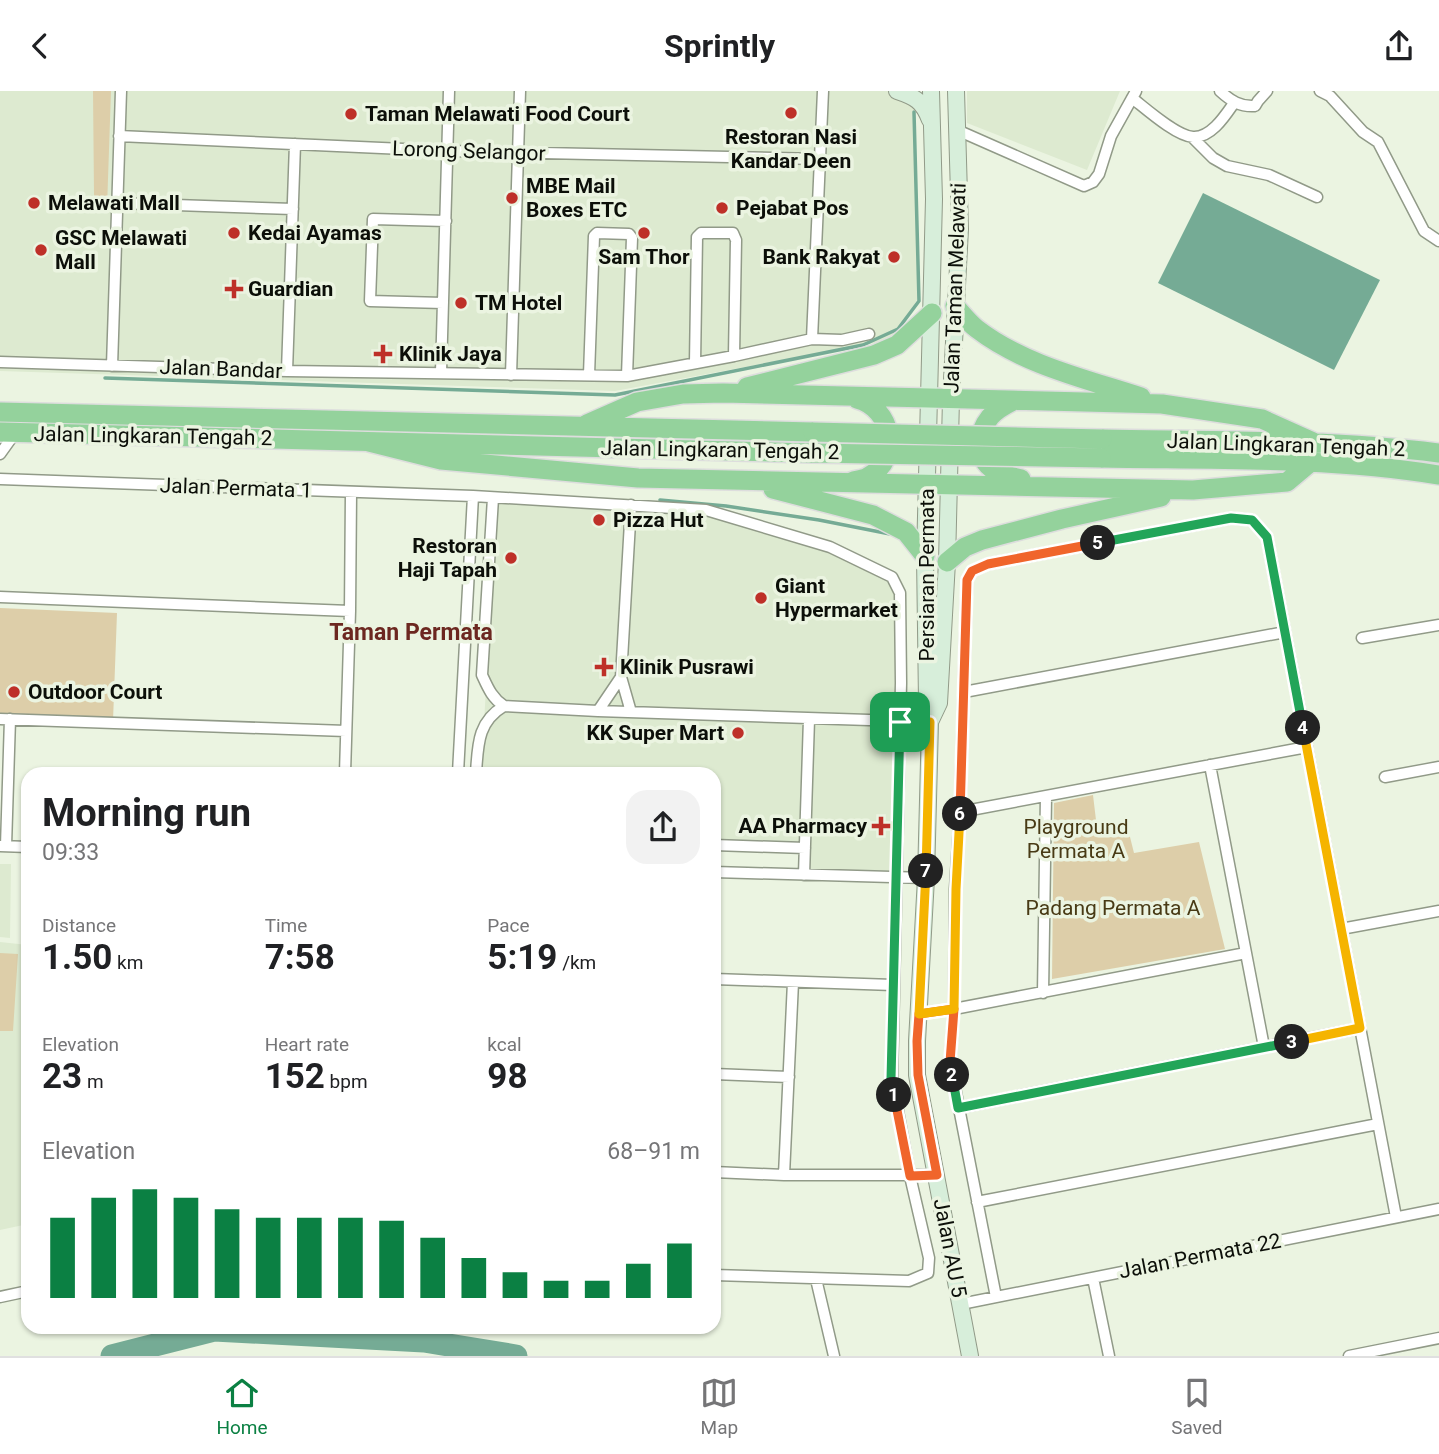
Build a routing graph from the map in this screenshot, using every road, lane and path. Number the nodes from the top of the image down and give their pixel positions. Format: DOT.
graph roads {
  1 [pos="121,91"];
  2 [pos="449,91"];
  3 [pos="520,91"];
  4 [pos="823,91"];
  5 [pos="896,91"];
  6 [pos="931,91"];
  7 [pos="956,91"];
  8 [pos="1220,91"];
  9 [pos="1267,91"];
  10 [pos="1320,91"];
  11 [pos="1134,94"];
  12 [pos="1234,103"];
  13 [pos="932,126"];
  14 [pos="957,130"];
  15 [pos="119,136"];
  16 [pos="1192,138"];
  17 [pos="295,144"];
  18 [pos="448,151"];
  19 [pos="518,153"];
  20 [pos="820,159"];
  21 [pos="1317,197"];
  22 [pos="117,203"];
  23 [pos="293,209"];
  24 [pos="446,221"];
  25 [pos="1439,241"];
  26 [pos="443,303"];
  27 [pos="955,306"];
  28 [pos="932,313"];
  29 [pos="869,334"];
  30 [pos="812,339"];
  31 [pos="734,356"];
  32 [pos="0,362"];
  33 [pos="695,363"];
  34 [pos="112,366"];
  35 [pos="287,371"];
  36 [pos="441,372"];
  37 [pos="511,375"];
  38 [pos="589,375"];
  39 [pos="627,376"];
  40 [pos="723,393"];
  41 [pos="846,396"];
  42 [pos="929,398"];
  43 [pos="951,399"];
  44 [pos="1013,401"];
  45 [pos="1162,404"];
  46 [pos="0,412"];
  47 [pos="583,426"];
  48 [pos="8,432"];
  49 [pos="369,442"];
  50 [pos="1101,448"];
  51 [pos="1313,452"];
  52 [pos="1439,453"];
  53 [pos="0,454"];
  54 [pos="1439,475"];
  55 [pos="0,479"];
  56 [pos="742,480"];
  57 [pos="845,483"];
  58 [pos="926,484"];
  59 [pos="949,485"];
  60 [pos="1049,487"];
  61 [pos="1193,490"];
  62 [pos="351,493"];
  63 [pos="473,496"];
  64 [pos="493,498"];
  65 [pos="631,505"];
  66 [pos="925,556"];
  67 [pos="947,562"];
  68 [pos="0,597"];
  69 [pos="350,611"];
  70 [pos="1439,625"];
  71 [pos="1285,632"];
  72 [pos="1362,639"];
  73 [pos="621,677"];
  74 [pos="964,692"];
  75 [pos="503,706"];
  76 [pos="598,711"];
  77 [pos="631,712"];
  78 [pos="5,719"];
  79 [pos="809,719"];
  80 [pos="900,722"];
  81 [pos="930,722"];
  82 [pos="346,731"];
  83 [pos="1307,747"];
  84 [pos="1210,765"];
  85 [pos="345,767"];
  86 [pos="458,767"];
  87 [pos="477,767"];
  88 [pos="1439,767"];
  89 [pos="1385,777"];
  90 [pos="1046,796"];
  91 [pos="960,812"];
  92 [pos="721,845"];
  93 [pos="3,846"];
  94 [pos="21,847"];
  95 [pos="805,848"];
  96 [pos="721,872"];
  97 [pos="804,875"];
  98 [pos="898,878"];
  99 [pos="926,878"];
  100 [pos="1439,911"];
  101 [pos="1341,929"];
  102 [pos="1246,953"];
  103 [pos="721,979"];
  104 [pos="793,982"];
  105 [pos="893,985"];
  106 [pos="1043,993"];
  107 [pos="954,1009"];
  108 [pos="919,1014"];
  109 [pos="1360,1028"];
  110 [pos="1264,1047"];
  111 [pos="721,1074"];
  112 [pos="789,1077"];
  113 [pos="958,1108"];
  114 [pos="1378,1124"];
  115 [pos="721,1172"];
  116 [pos="785,1175"];
  117 [pos="937,1175"];
  118 [pos="910,1176"];
  119 [pos="977,1202"];
  120 [pos="1439,1209"];
  121 [pos="1396,1217"];
  122 [pos="721,1275"];
  123 [pos="1093,1278"];
  124 [pos="816,1279"];
  125 [pos="21,1292"];
  126 [pos="0,1297"];
  127 [pos="996,1297"];
  128 [pos="961,1304"];
  129 [pos="1439,1338"];
  130 [pos="1417,1343"];
  131 [pos="834,1356"];
  132 [pos="971,1356"];
  133 [pos="1109,1356"];
  134 [pos="1349,1356"];
  135 [pos="1420,1356"];
  1 -- 15 [label="street"];
  2 -- 18 [label="street"];
  3 -- 19 [label="street"];
  4 -- 20 [label="street"];
  5 -- 13 [label="main road"];
  6 -- 13 [label="main road, Jalan Taman Melawati"];
  7 -- 14 [label="main road, Jalan Taman Melawati"];
  8 -- 12 [label="street"];
  9 -- 12 [label="street"];
  10 -- 25 [label="street"];
  11 -- 14 [label="street"];
  11 -- 16 [label="street"];
  12 -- 16 [label="street"];
  13 -- 28 [label="main road, Jalan Taman Melawati"];
  14 -- 27 [label="main road, Jalan Taman Melawati"];
  15 -- 17 [label="street, Lorong Selangor"];
  15 -- 22 [label="street"];
  16 -- 21 [label="street"];
  17 -- 18 [label="street, Lorong Selangor"];
  17 -- 23 [label="street"];
  18 -- 19 [label="street, Lorong Selangor"];
  18 -- 24 [label="street"];
  19 -- 20 [label="street, Lorong Selangor"];
  19 -- 37 [label="street"];
  20 -- 30 [label="street"];
  22 -- 23 [label="street"];
  22 -- 34 [label="street"];
  23 -- 35 [label="street"];
  24 -- 26 [label="street"];
  24 -- 26 [label="street"];
  26 -- 36 [label="street"];
  27 -- 43 [label="main road, Jalan Taman Melawati"];
  27 -- 45 [label="highway"];
  28 -- 40 [label="highway"];
  28 -- 42 [label="main road, Jalan Taman Melawati"];
  29 -- 30 [label="street, Jalan Bandar"];
  30 -- 31 [label="street, Jalan Bandar"];
  31 -- 33 [label="street, Jalan Bandar"];
  31 -- 33 [label="street"];
  32 -- 34 [label="street, Jalan Bandar"];
  33 -- 39 [label="street, Jalan Bandar"];
  34 -- 35 [label="street, Jalan Bandar"];
  35 -- 36 [label="street, Jalan Bandar"];
  36 -- 37 [label="street, Jalan Bandar"];
  37 -- 38 [label="street, Jalan Bandar"];
  38 -- 39 [label="street, Jalan Bandar"];
  38 -- 39 [label="street"];
  40 -- 41 [label="highway"];
  40 -- 47 [label="highway"];
  41 -- 42 [label="highway"];
  41 -- 57 [label="highway"];
  42 -- 43 [label="highway"];
  42 -- 58 [label="main road, Persiaran Permata"];
  43 -- 44 [label="highway"];
  43 -- 59 [label="main road, Jalan Taman Melawati"];
  44 -- 45 [label="highway"];
  44 -- 60 [label="highway"];
  45 -- 51 [label="highway"];
  46 -- 47 [label="highway, Jalan Lingkaran Tengah 2"];
  47 -- 50 [label="highway, Jalan Lingkaran Tengah 2, bridge"];
  48 -- 49 [label="highway, Jalan Lingkaran Tengah 2"];
  48 -- 53 [label="street"];
  49 -- 50 [label="highway, Jalan Lingkaran Tengah 2, bridge"];
  49 -- 56 [label="highway"];
  50 -- 51 [label="highway, Jalan Lingkaran Tengah 2"];
  51 -- 52 [label="highway, Jalan Lingkaran Tengah 2"];
  51 -- 54 [label="highway, Jalan Lingkaran Tengah 2"];
  51 -- 61 [label="highway"];
  55 -- 62 [label="street, Jalan Permata 1"];
  56 -- 57 [label="highway"];
  56 -- 66 [label="highway"];
  57 -- 58 [label="highway"];
  58 -- 59 [label="highway"];
  58 -- 66 [label="main road, Persiaran Permata"];
  59 -- 60 [label="highway"];
  59 -- 67 [label="main road, Persiaran Permata"];
  60 -- 61 [label="highway"];
  61 -- 67 [label="highway"];
  62 -- 63 [label="street, Jalan Permata 1"];
  62 -- 69 [label="street"];
  63 -- 64 [label="street, Jalan Permata 1"];
  63 -- 86 [label="street"];
  64 -- 65 [label="street, Jalan Permata 1"];
  64 -- 75 [label="street"];
  65 -- 73 [label="street"];
  65 -- 80 [label="street, Jalan Permata 1"];
  66 -- 81 [label="main road, Persiaran Permata"];
  67 -- 81 [label="main road, Persiaran Permata"];
  68 -- 69 [label="street"];
  69 -- 82 [label="street"];
  70 -- 72 [label="street"];
  71 -- 74 [label="street"];
  71 -- 74 [label="street"];
  71 -- 83 [label="street"];
  73 -- 76 [label="street"];
  73 -- 77 [label="street"];
  74 -- 91 [label="street"];
  75 -- 76 [label="street"];
  75 -- 87 [label="street"];
  76 -- 77 [label="street"];
  77 -- 79 [label="street"];
  78 -- 82 [label="street"];
  78 -- 93 [label="street"];
  79 -- 80 [label="street"];
  79 -- 95 [label="street"];
  80 -- 81 [label="street"];
  80 -- 98 [label="street"];
  81 -- 99 [label="main road, Jalan AU 5"];
  82 -- 85 [label="street"];
  83 -- 84 [label="street"];
  83 -- 101 [label="street"];
  84 -- 90 [label="street"];
  84 -- 102 [label="street"];
  88 -- 89 [label="street"];
  90 -- 91 [label="street"];
  90 -- 106 [label="street"];
  91 -- 107 [label="street"];
  92 -- 95 [label="street"];
  93 -- 94 [label="street"];
  95 -- 97 [label="street"];
  96 -- 97 [label="street"];
  97 -- 98 [label="street"];
  98 -- 99 [label="street"];
  98 -- 105 [label="street"];
  99 -- 108 [label="main road, Jalan AU 5"];
  100 -- 101 [label="street"];
  101 -- 109 [label="street"];
  102 -- 106 [label="street"];
  102 -- 110 [label="street"];
  103 -- 104 [label="street"];
  104 -- 105 [label="street"];
  104 -- 112 [label="street"];
  105 -- 118 [label="street"];
  106 -- 107 [label="street"];
  107 -- 108 [label="street"];
  107 -- 113 [label="street"];
  108 -- 117 [label="main road, Jalan AU 5"];
  109 -- 110 [label="street"];
  109 -- 114 [label="street"];
  110 -- 113 [label="street"];
  111 -- 112 [label="street"];
  112 -- 116 [label="street"];
  113 -- 119 [label="street"];
  114 -- 119 [label="street"];
  114 -- 121 [label="street"];
  115 -- 116 [label="street"];
  116 -- 118 [label="street"];
  117 -- 118 [label="street"];
  117 -- 128 [label="main road, Jalan AU 5"];
  118 -- 124 [label="street"];
  119 -- 127 [label="street"];
  120 -- 121 [label="street, Jalan Permata 22"];
  121 -- 123 [label="street, Jalan Permata 22"];
  122 -- 124 [label="street"];
  123 -- 127 [label="street, Jalan Permata 22"];
  123 -- 133 [label="street"];
  124 -- 131 [label="street"];
  125 -- 126 [label="street"];
  127 -- 128 [label="street, Jalan Permata 22"];
  128 -- 132 [label="main road, Jalan AU 5"];
  129 -- 130 [label="street"];
  130 -- 134 [label="street"];
  130 -- 135 [label="street"];
}
